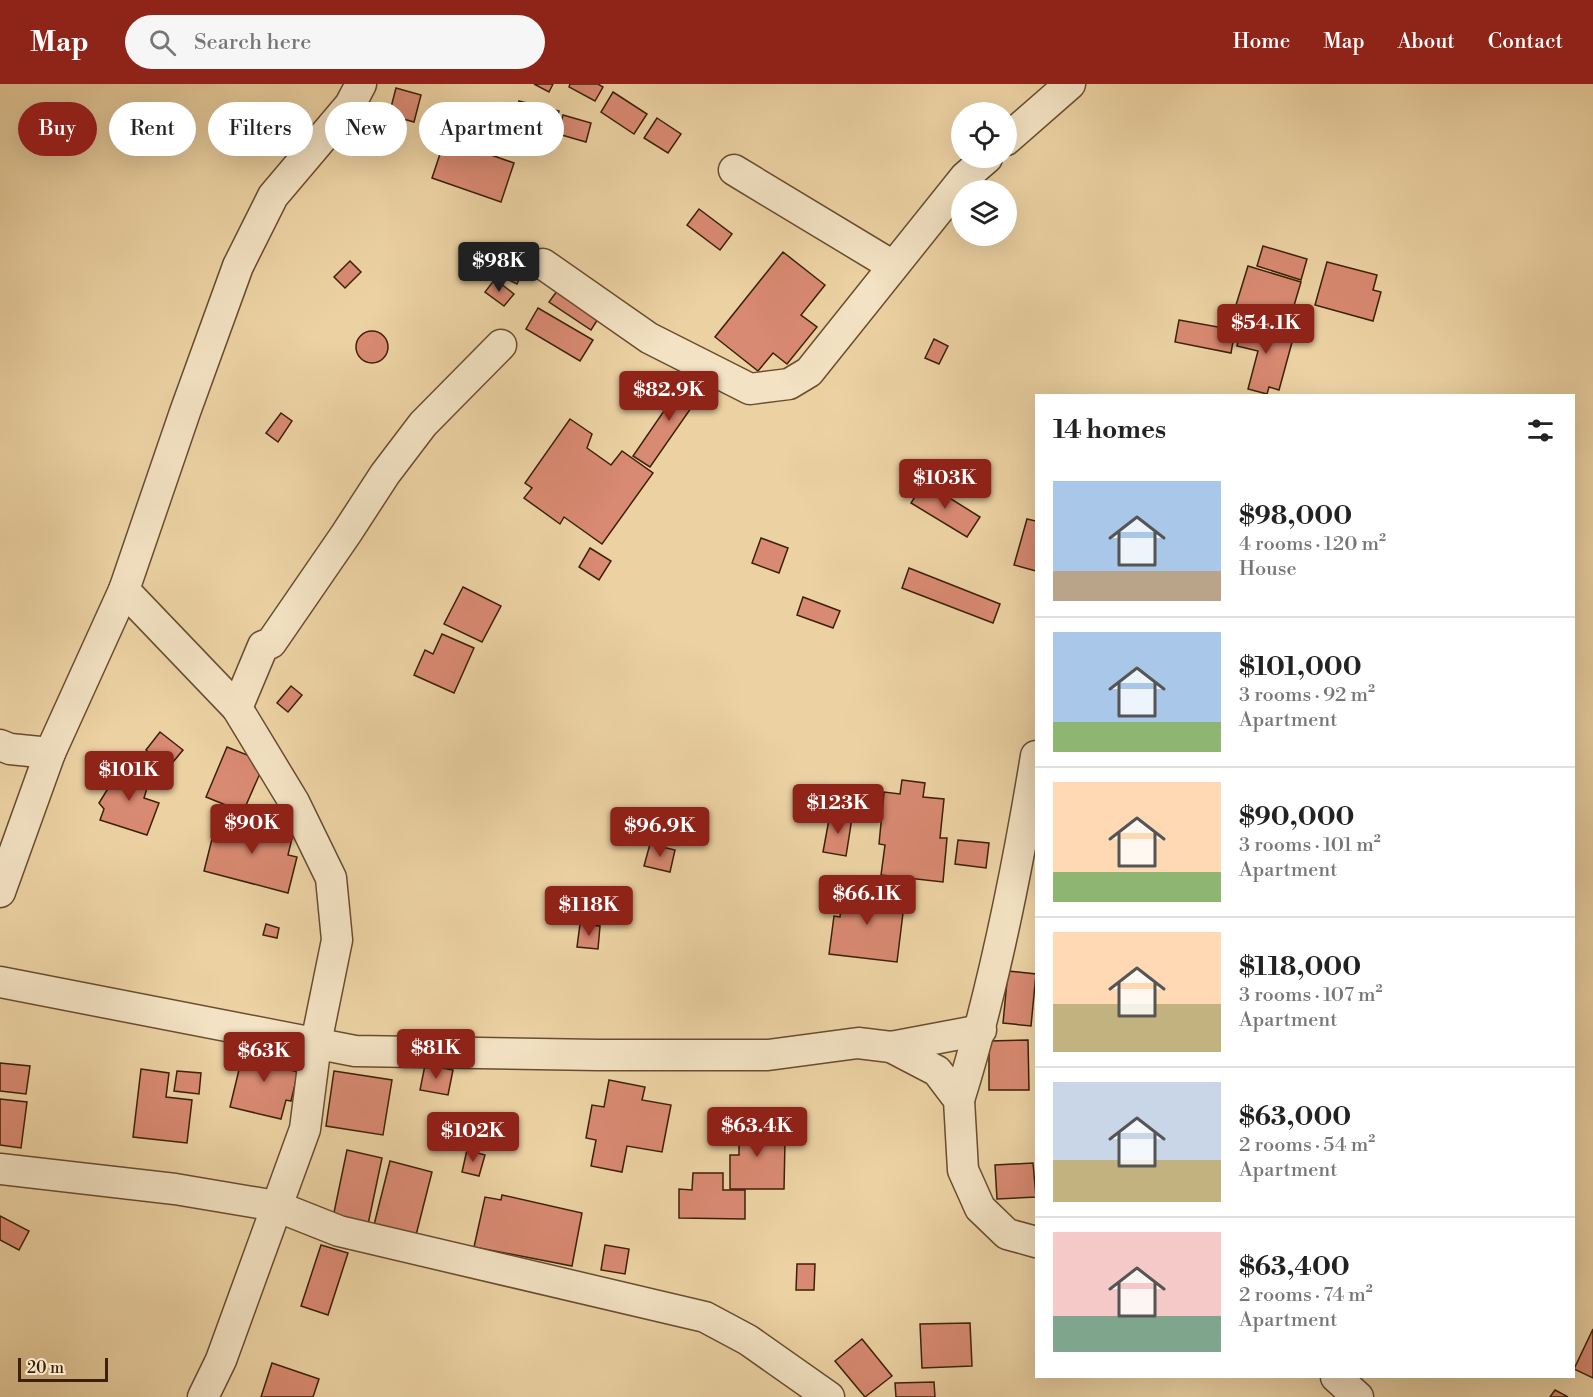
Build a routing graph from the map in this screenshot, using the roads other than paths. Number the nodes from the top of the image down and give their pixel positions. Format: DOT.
graph roads {
  1 [pos="361,84"];
  2 [pos="1070,84"];
  3 [pos="1017,130"];
  4 [pos="975,168"];
  5 [pos="734,170"];
  6 [pos="543,264"];
  7 [pos="893,267"];
  8 [pos="501,345"];
  9 [pos="124,590"];
  10 [pos="237,708"];
  11 [pos="0,745"];
  12 [pos="50,753"];
  13 [pos="1035,762"];
  14 [pos="0,892"];
  15 [pos="0,982"];
  16 [pos="981,1030"];
  17 [pos="316,1043"];
  18 [pos="891,1047"];
  19 [pos="959,1100"];
  20 [pos="0,1169"];
  21 [pos="276,1206"];
  22 [pos="1035,1242"];
  23 [pos="1337,1378"];
  24 [pos="203,1397"];
  25 [pos="829,1397"];
  26 [pos="1358,1397"];
  1 -- 9 [label="street"];
  2 -- 3 [label="street"];
  4 -- 7 [label="street"];
  5 -- 7 [label="street"];
  6 -- 7 [label="street"];
  8 -- 10 [label="street"];
  9 -- 10 [label="street"];
  9 -- 12 [label="street"];
  10 -- 17 [label="street"];
  11 -- 12 [label="street"];
  12 -- 14 [label="street"];
  13 -- 16 [label="street"];
  15 -- 17 [label="street"];
  16 -- 18 [label="street"];
  16 -- 19 [label="street"];
  17 -- 18 [label="street"];
  17 -- 21 [label="street"];
  18 -- 19 [label="street"];
  19 -- 22 [label="street"];
  20 -- 21 [label="street"];
  21 -- 24 [label="street"];
  21 -- 25 [label="street"];
  23 -- 26 [label="street"];
}
